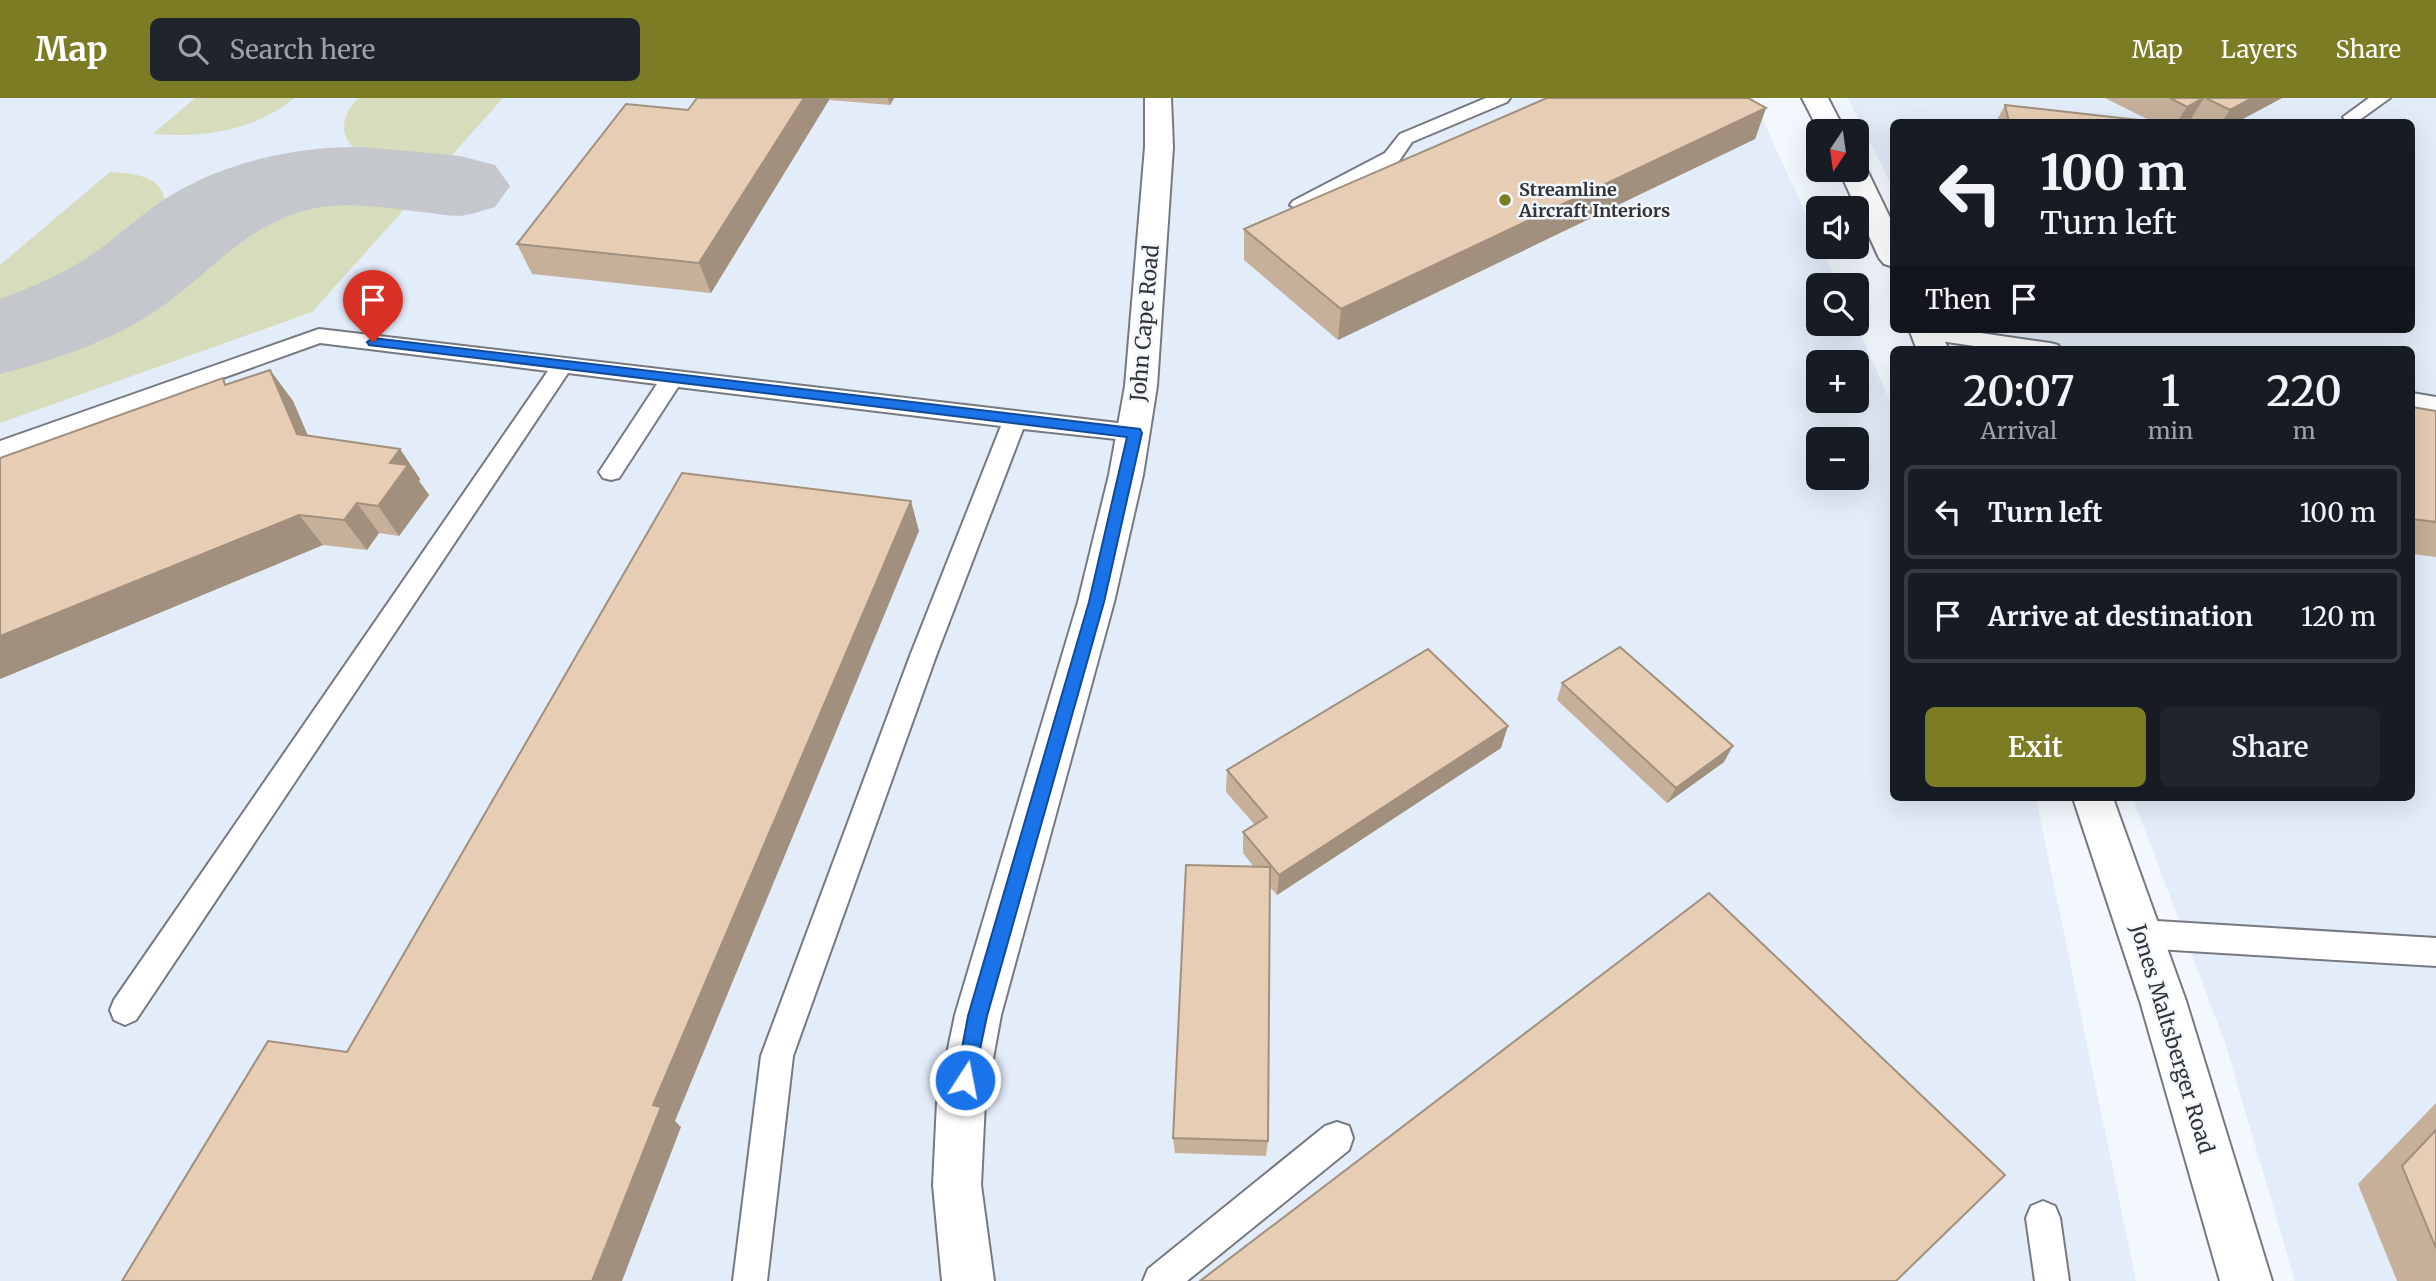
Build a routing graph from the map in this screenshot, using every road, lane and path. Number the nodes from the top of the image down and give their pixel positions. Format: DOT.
graph roads {
  1 [pos="1158,98"];
  2 [pos="1501,98"];
  3 [pos="1815,98"];
  4 [pos="2381,98"];
  5 [pos="2352,117"];
  6 [pos="1826,119"];
  7 [pos="1859,182"];
  8 [pos="1300,205"];
  9 [pos="1890,249"];
  10 [pos="1928,337"];
  11 [pos="2012,346"];
  12 [pos="563,365"];
  13 [pos="672,378"];
  14 [pos="2415,402"];
  15 [pos="2436,405"];
  16 [pos="1015,420"];
  17 [pos="1135,433"];
  18 [pos="0,450"];
  19 [pos="611,472"];
  20 [pos="2094,801"];
  21 [pos="2140,934"];
  22 [pos="2436,952"];
  23 [pos="125,1010"];
  24 [pos="1337,1138"];
  25 [pos="2043,1218"];
  26 [pos="750,1281"];
  27 [pos="968,1281"];
  28 [pos="1160,1281"];
  29 [pos="2052,1281"];
  30 [pos="2246,1281"];
  1 -- 17 [label="street, John Cape Road"];
  2 -- 8 [label="lane"];
  3 -- 6 [label="street"];
  4 -- 5 [label="lane"];
  7 -- 9 [label="street"];
  10 -- 11 [label="lane"];
  12 -- 13 [label="lane"];
  12 -- 18 [label="lane"];
  12 -- 23 [label="lane"];
  13 -- 16 [label="lane"];
  13 -- 19 [label="lane"];
  14 -- 15 [label="lane"];
  16 -- 17 [label="lane"];
  16 -- 26 [label="lane"];
  17 -- 27 [label="street, John Cape Road"];
  20 -- 21 [label="street, Jones Maltsberger Road"];
  21 -- 22 [label="lane"];
  21 -- 30 [label="street, Jones Maltsberger Road"];
  24 -- 28 [label="lane"];
  25 -- 29 [label="lane"];
}
